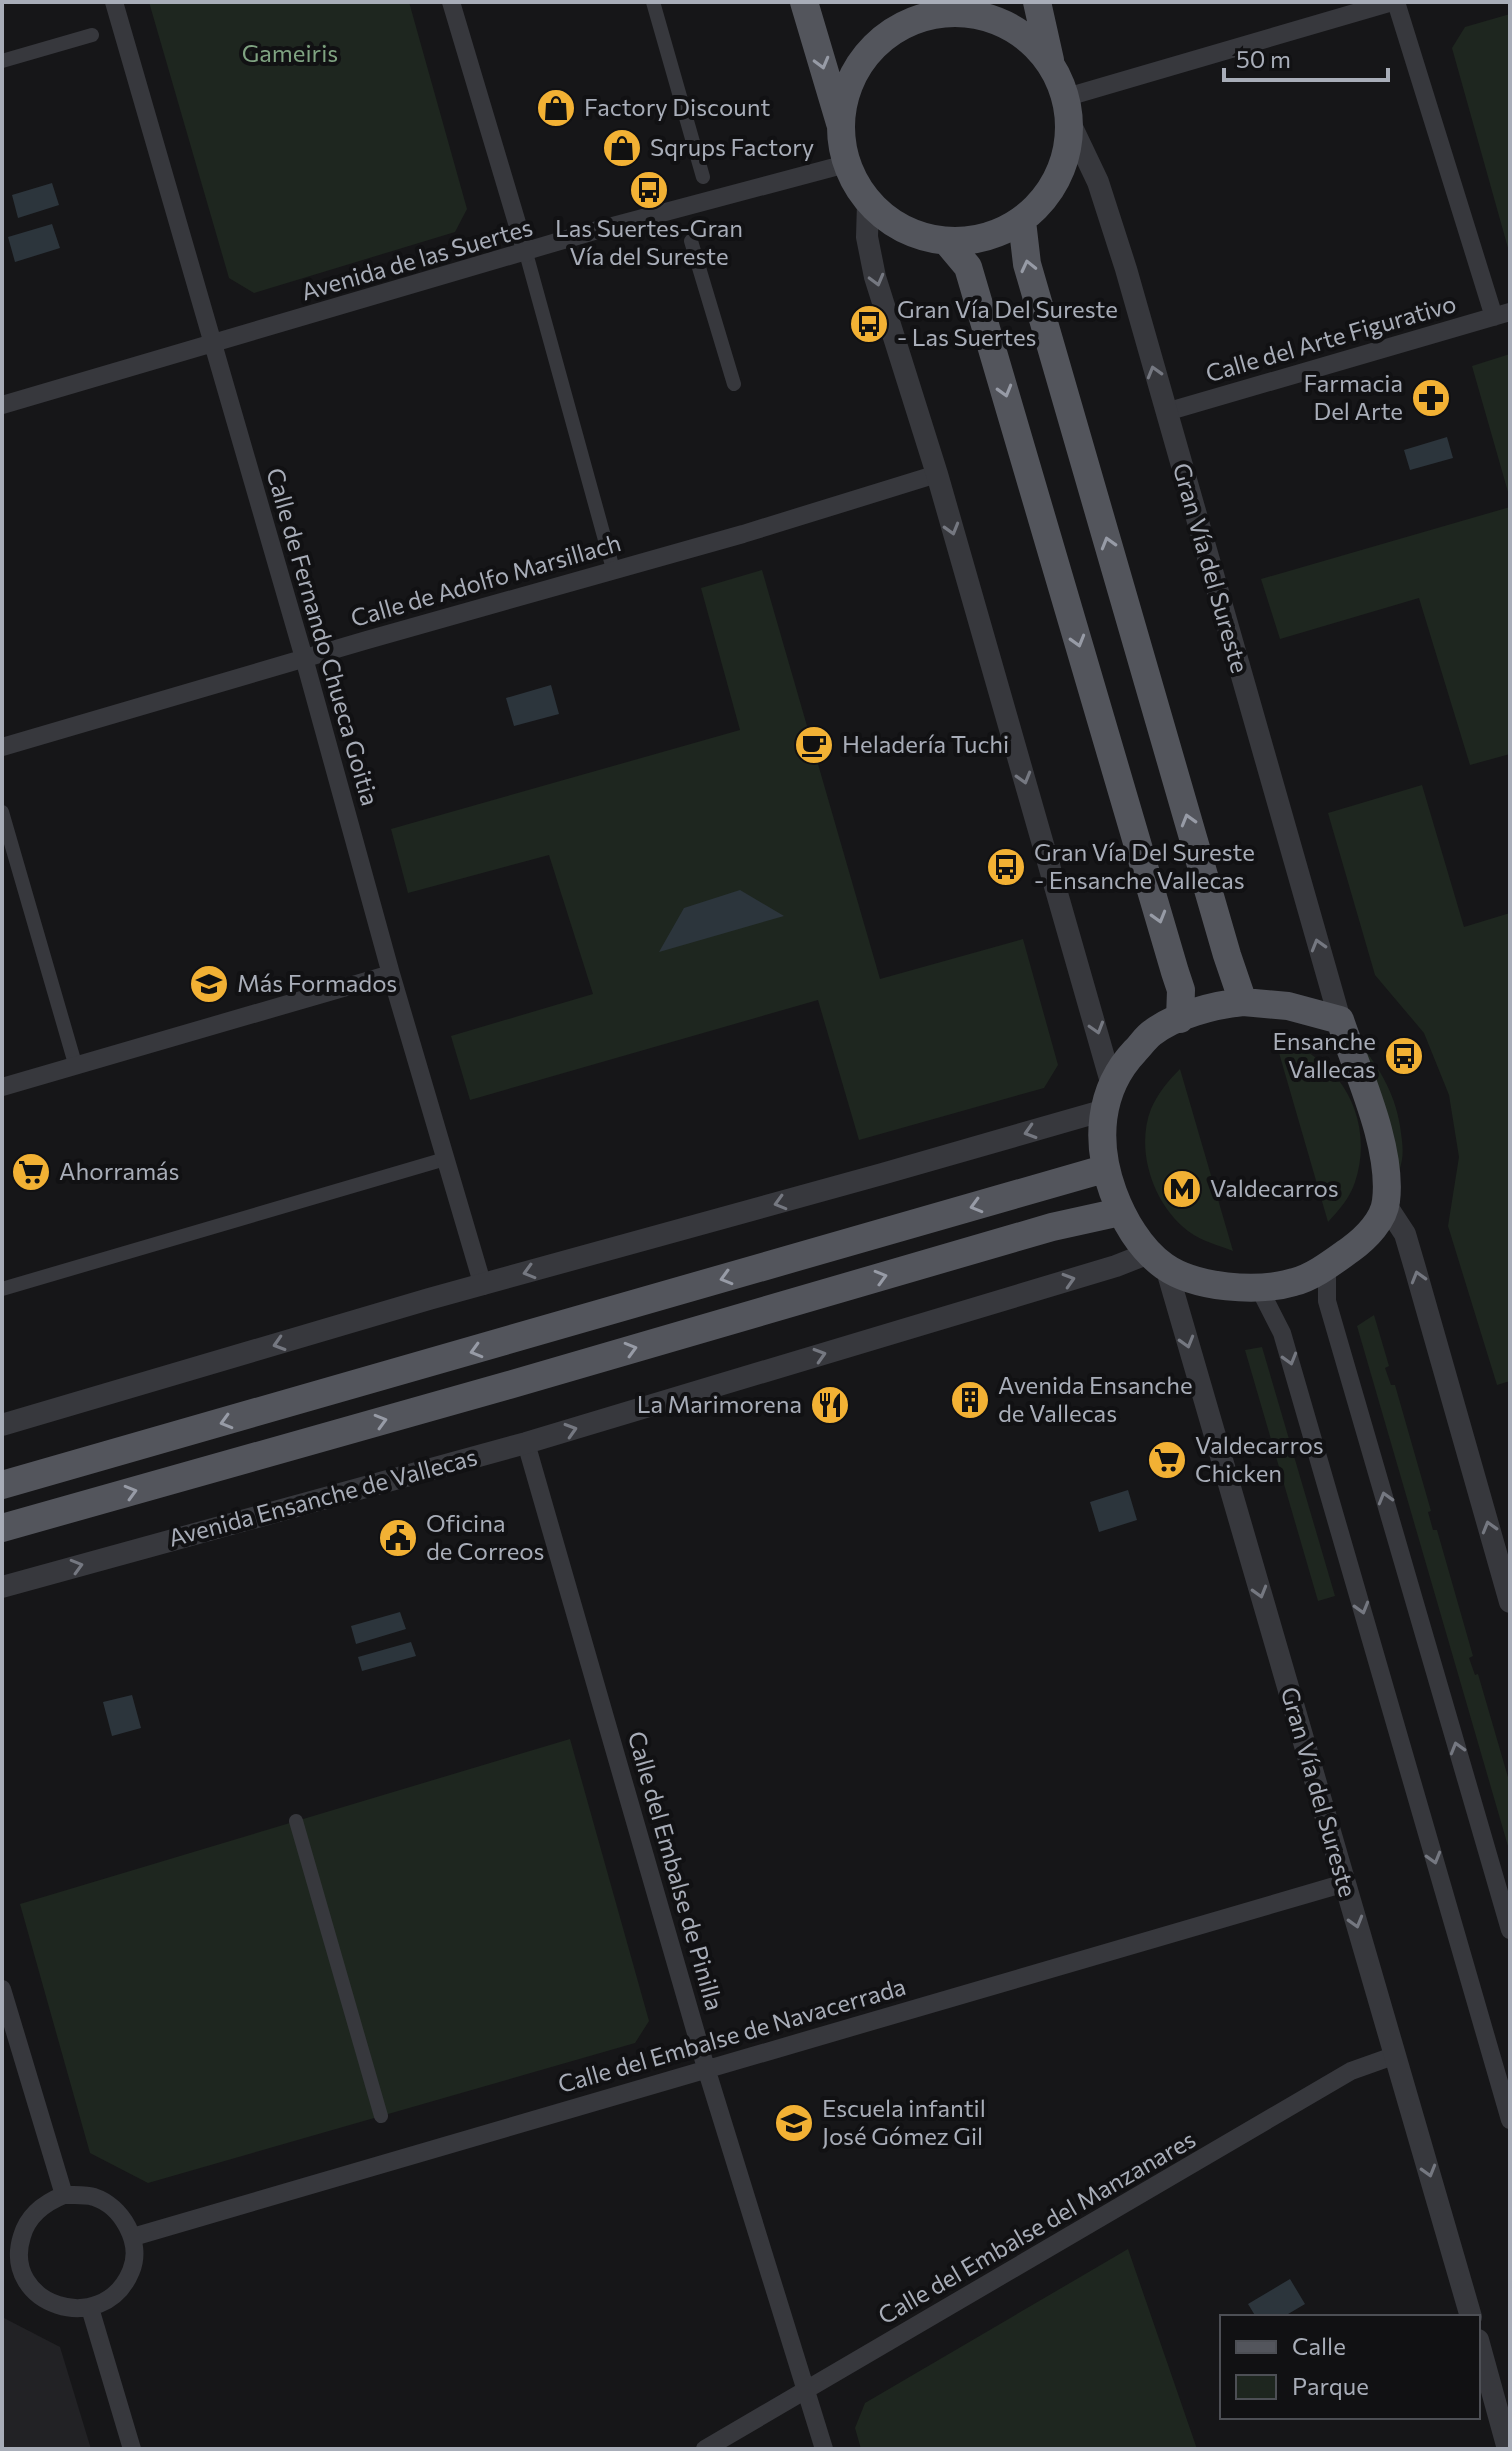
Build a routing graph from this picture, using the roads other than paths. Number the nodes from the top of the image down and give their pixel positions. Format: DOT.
graph roads {
  1 [pos="114,2"];
  2 [pos="451,2"];
  3 [pos="653,2"];
  4 [pos="804,2"];
  5 [pos="1037,2"];
  6 [pos="1394,2"];
  7 [pos="92,35"];
  8 [pos="1050,60"];
  9 [pos="2,61"];
  10 [pos="1068,109"];
  11 [pos="840,124"];
  12 [pos="846,164"];
  13 [pos="703,177"];
  14 [pos="868,203"];
  15 [pos="1022,221"];
  16 [pos="691,241"];
  17 [pos="947,242"];
  18 [pos="526,253"];
  19 [pos="1502,315"];
  20 [pos="214,345"];
  21 [pos="734,384"];
  22 [pos="2,405"];
  23 [pos="1166,412"];
  24 [pos="937,474"];
  25 [pos="613,569"];
  26 [pos="304,658"];
  27 [pos="2,747"];
  28 [pos="2,812"];
  29 [pos="391,974"];
  30 [pos="1243,1002"];
  31 [pos="1180,1019"];
  32 [pos="1340,1020"];
  33 [pos="76,1067"];
  34 [pos="1111,1082"];
  35 [pos="2,1087"];
  36 [pos="1105,1110"];
  37 [pos="445,1159"];
  38 [pos="1104,1169"];
  39 [pos="1386,1205"];
  40 [pos="1120,1212"];
  41 [pos="1157,1260"];
  42 [pos="1327,1265"];
  43 [pos="483,1286"];
  44 [pos="1259,1288"];
  45 [pos="2,1289"];
  46 [pos="2,1425"];
  47 [pos="526,1443"];
  48 [pos="2,1485"];
  49 [pos="2,1528"];
  50 [pos="2,1587"];
  51 [pos="1510,1602"];
  52 [pos="296,1821"];
  53 [pos="1345,1883"];
  54 [pos="1510,1930"];
  55 [pos="2,1989"];
  56 [pos="1396,2055"];
  57 [pos="706,2068"];
  58 [pos="381,2116"];
  59 [pos="1510,2120"];
  60 [pos="64,2195"];
  61 [pos="133,2237"];
  62 [pos="10,2268"];
  63 [pos="90,2308"];
  64 [pos="1470,2315"];
  65 [pos="1480,2347"];
  66 [pos="808,2390"];
  67 [pos="132,2449"];
  68 [pos="705,2449"];
  69 [pos="824,2449"];
  70 [pos="1508,2449"];
  1 -- 20 [label="street, Calle de Fernando Chueca Goitia"];
  2 -- 18 [label="street"];
  3 -- 13 [label="street"];
  4 -- 11 [label="main road, one-way"];
  5 -- 8 [label="main road"];
  6 -- 10 [label="street"];
  6 -- 19 [label="street"];
  7 -- 9 [label="street"];
  8 -- 10 [label="main road"];
  8 -- 11 [label="main road"];
  10 -- 15 [label="main road"];
  23 -- 10 [label="street, Gran Vía del Sureste, one-way"];
  11 -- 12 [label="main road"];
  12 -- 14 [label="main road"];
  12 -- 18 [label="street, Avenida de las Suertes"];
  14 -- 17 [label="main road"];
  14 -- 24 [label="street, one-way"];
  15 -- 17 [label="main road"];
  30 -- 15 [label="main road, one-way"];
  16 -- 21 [label="street"];
  17 -- 31 [label="main road, one-way"];
  18 -- 20 [label="street, Avenida de las Suertes"];
  18 -- 25 [label="street"];
  19 -- 23 [label="street, Calle del Arte Figurativo"];
  20 -- 22 [label="street, Avenida de las Suertes"];
  20 -- 26 [label="street, Calle de Fernando Chueca Goitia"];
  32 -- 23 [label="street, Gran Vía del Sureste, one-way"];
  24 -- 25 [label="street, Calle de Adolfo Marsillach"];
  24 -- 34 [label="street, one-way"];
  25 -- 26 [label="street, Calle de Adolfo Marsillach"];
  26 -- 27 [label="street, Calle de Adolfo Marsillach"];
  26 -- 29 [label="street, Calle de Fernando Chueca Goitia"];
  28 -- 33 [label="street"];
  29 -- 33 [label="street"];
  29 -- 37 [label="street, Calle de Fernando Chueca Goitia"];
  30 -- 31 [label="main road"];
  30 -- 32 [label="main road"];
  31 -- 34 [label="main road"];
  32 -- 39 [label="main road"];
  33 -- 35 [label="street"];
  34 -- 36 [label="main road"];
  36 -- 38 [label="main road"];
  36 -- 43 [label="street, one-way"];
  37 -- 43 [label="street, Calle de Fernando Chueca Goitia"];
  37 -- 45 [label="street"];
  38 -- 40 [label="main road"];
  38 -- 48 [label="main road, one-way"];
  39 -- 42 [label="main road"];
  51 -- 39 [label="street, one-way"];
  40 -- 41 [label="main road"];
  49 -- 40 [label="main road, one-way"];
  41 -- 44 [label="main road"];
  47 -- 41 [label="street, Avenida Ensanche de Vallecas, one-way"];
  41 -- 53 [label="street, Gran Vía del Sureste, one-way"];
  42 -- 44 [label="main road"];
  54 -- 42 [label="street, one-way"];
  43 -- 46 [label="street, one-way"];
  44 -- 59 [label="street, one-way"];
  50 -- 47 [label="street, Avenida Ensanche de Vallecas, one-way"];
  47 -- 57 [label="street, Calle del Embalse de Pinilla"];
  52 -- 58 [label="street"];
  53 -- 56 [label="street, Gran Vía del Sureste, one-way"];
  53 -- 57 [label="street, Calle del Embalse de Navacerrada"];
  55 -- 60 [label="street"];
  56 -- 64 [label="street, Gran Vía del Sureste, one-way"];
  56 -- 66 [label="street, Calle del Embalse del Manzanares"];
  57 -- 61 [label="street, Calle del Embalse de Navacerrada"];
  57 -- 66 [label="street, Calle del Embalse de Pinilla"];
  60 -- 61 [label="street"];
  60 -- 62 [label="street"];
  61 -- 63 [label="street"];
  62 -- 63 [label="street"];
  63 -- 67 [label="street"];
  65 -- 70 [label="street"];
  66 -- 68 [label="street, Calle del Embalse del Manzanares"];
  66 -- 69 [label="street, Calle del Embalse de Pinilla"];
}
